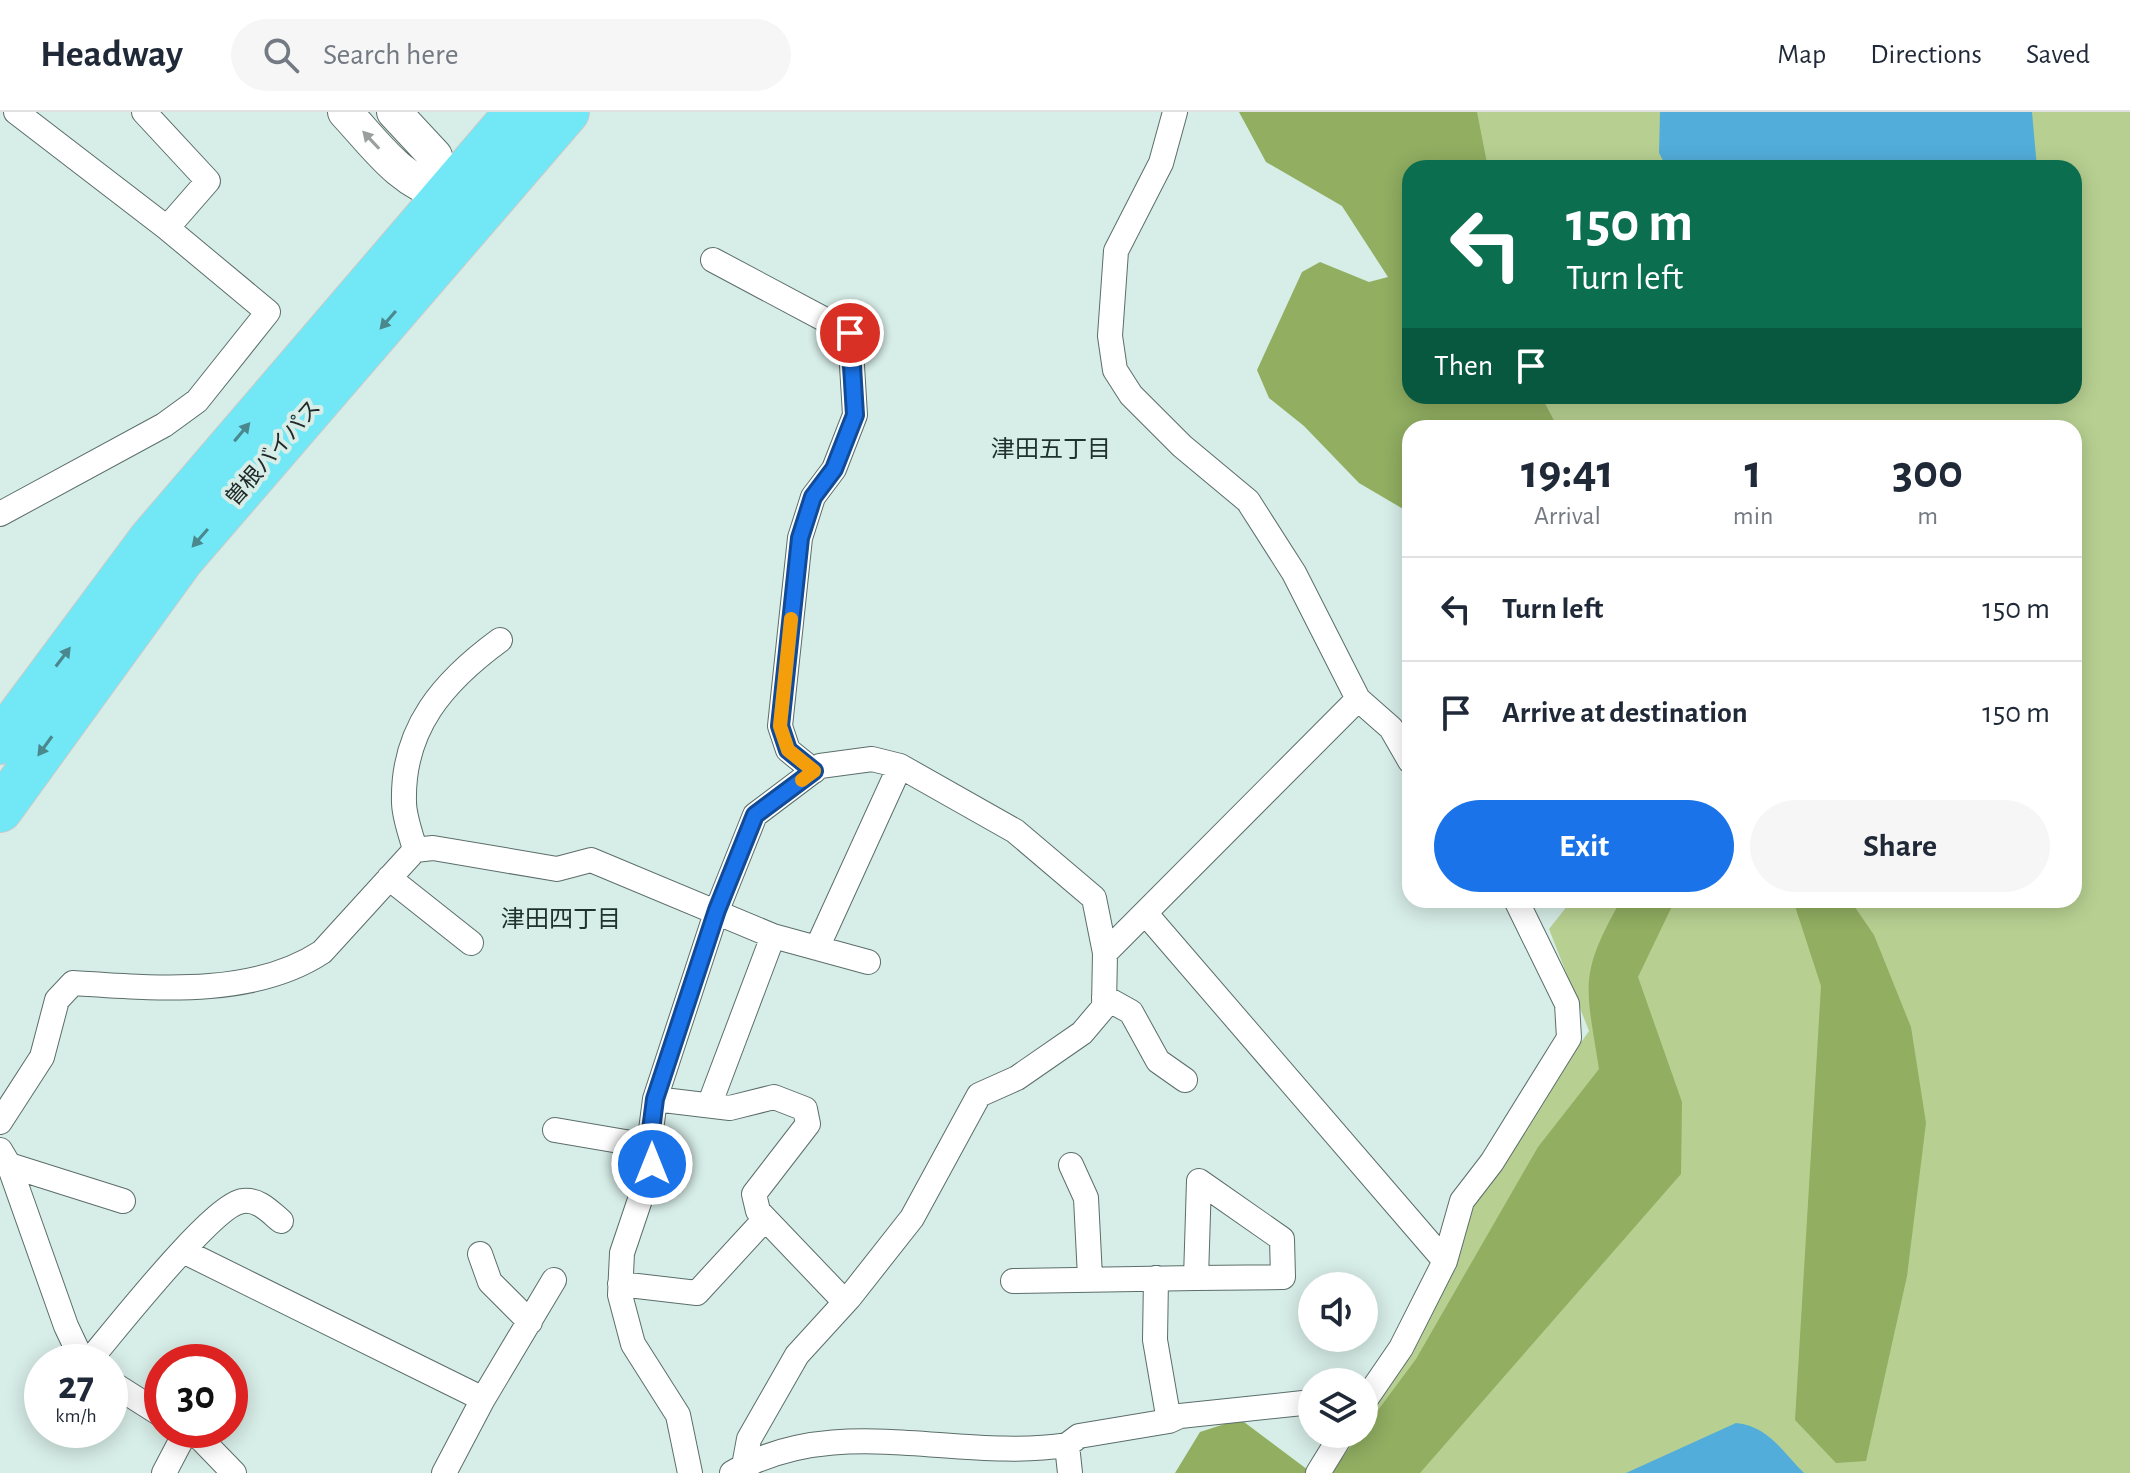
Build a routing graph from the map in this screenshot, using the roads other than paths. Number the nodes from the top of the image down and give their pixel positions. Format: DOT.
graph roads {
  1 [pos="16,112"];
  2 [pos="144,112"];
  3 [pos="345,112"];
  4 [pos="394,112"];
  5 [pos="567,112"];
  6 [pos="1175,112"];
  7 [pos="510,140"];
  8 [pos="428,148"];
  9 [pos="403,174"];
  10 [pos="445,194"];
  11 [pos="167,228"];
  12 [pos="415,258"];
  13 [pos="713,260"];
  14 [pos="0,514"];
  15 [pos="500,640"];
  16 [pos="1358,699"];
  17 [pos="0,742"];
  18 [pos="1402,747"];
  19 [pos="900,766"];
  20 [pos="814,771"];
  21 [pos="0,810"];
  22 [pos="415,850"];
  23 [pos="389,878"];
  24 [pos="1520,908"];
  25 [pos="717,910"];
  26 [pos="1146,914"];
  27 [pos="773,936"];
  28 [pos="471,943"];
  29 [pos="817,948"];
  30 [pos="1105,953"];
  31 [pos="868,962"];
  32 [pos="1104,997"];
  33 [pos="1185,1080"];
  34 [pos="655,1099"];
  35 [pos="710,1103"];
  36 [pos="0,1122"];
  37 [pos="555,1130"];
  38 [pos="650,1138"];
  39 [pos="5,1158"];
  40 [pos="1071,1165"];
  41 [pos="123,1201"];
  42 [pos="765,1219"];
  43 [pos="281,1221"];
  44 [pos="183,1251"];
  45 [pos="480,1254"];
  46 [pos="1445,1261"];
  47 [pos="1090,1277"];
  48 [pos="1156,1278"];
  49 [pos="1196,1278"];
  50 [pos="554,1280"];
  51 [pos="1013,1281"];
  52 [pos="620,1284"];
  53 [pos="845,1302"];
  54 [pos="530,1322"];
  55 [pos="76,1344"];
  56 [pos="102,1344"];
  57 [pos="1378,1382"];
  58 [pos="483,1399"];
  59 [pos="1298,1403"];
  60 [pos="1169,1421"];
  61 [pos="1067,1445"];
  62 [pos="176,1448"];
  63 [pos="210,1448"];
  64 [pos="1333,1448"];
  65 [pos="738,1469"];
  66 [pos="164,1473"];
  67 [pos="234,1473"];
  68 [pos="444,1473"];
  69 [pos="690,1473"];
  70 [pos="1070,1473"];
  71 [pos="1318,1473"];
  1 -- 11 [label="street"];
  2 -- 11 [label="street"];
  9 -- 3 [label="street, one-way"];
  4 -- 8 [label="street"];
  5 -- 7 [label="highway, 曽根バイパス"];
  6 -- 16 [label="street"];
  7 -- 8 [label="street"];
  7 -- 10 [label="highway"];
  7 -- 12 [label="highway, 曽根バイパス"];
  8 -- 10 [label="street"];
  9 -- 10 [label="street"];
  9 -- 12 [label="street"];
  10 -- 12 [label="highway"];
  11 -- 14 [label="street"];
  17 -- 12 [label="highway, 曽根バイパス, one-way"];
  12 -- 21 [label="highway, 曽根バイパス, one-way"];
  13 -- 20 [label="street"];
  15 -- 22 [label="street"];
  16 -- 18 [label="street"];
  16 -- 26 [label="street"];
  19 -- 20 [label="street"];
  19 -- 29 [label="street"];
  19 -- 30 [label="street"];
  20 -- 25 [label="street"];
  22 -- 23 [label="street"];
  22 -- 25 [label="street"];
  23 -- 28 [label="street"];
  23 -- 36 [label="street"];
  24 -- 46 [label="street"];
  25 -- 27 [label="street"];
  25 -- 34 [label="street"];
  26 -- 30 [label="street"];
  26 -- 46 [label="street"];
  27 -- 29 [label="street"];
  27 -- 35 [label="street"];
  29 -- 31 [label="street"];
  30 -- 32 [label="street"];
  32 -- 33 [label="street"];
  32 -- 53 [label="street"];
  34 -- 35 [label="street"];
  34 -- 38 [label="street"];
  35 -- 42 [label="street"];
  37 -- 38 [label="street"];
  38 -- 52 [label="street"];
  39 -- 41 [label="street"];
  39 -- 55 [label="street"];
  40 -- 47 [label="street"];
  42 -- 52 [label="street"];
  42 -- 53 [label="street"];
  43 -- 44 [label="street"];
  44 -- 56 [label="street"];
  44 -- 58 [label="street"];
  45 -- 54 [label="street"];
  46 -- 57 [label="street"];
  47 -- 48 [label="street"];
  47 -- 51 [label="street"];
  48 -- 49 [label="street"];
  48 -- 60 [label="street"];
  49 -- 49 [label="street"];
  50 -- 54 [label="street"];
  52 -- 69 [label="street"];
  53 -- 65 [label="street"];
  54 -- 58 [label="street"];
  58 -- 68 [label="street"];
  59 -- 60 [label="street"];
  60 -- 61 [label="street"];
  61 -- 65 [label="street"];
  61 -- 70 [label="street"];
  62 -- 66 [label="street"];
  63 -- 67 [label="street"];
  64 -- 71 [label="street"];
}
